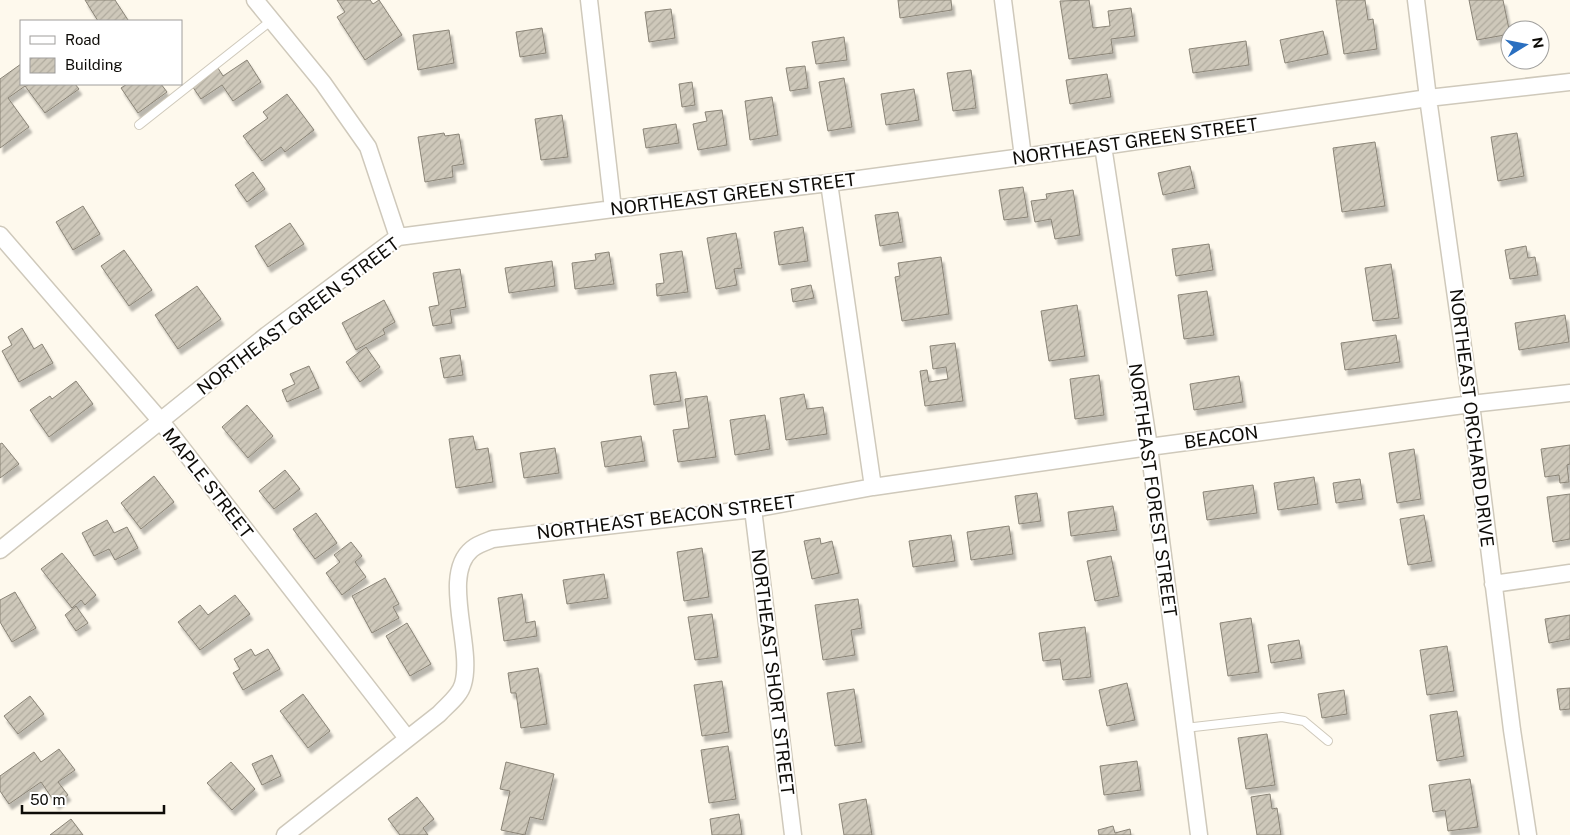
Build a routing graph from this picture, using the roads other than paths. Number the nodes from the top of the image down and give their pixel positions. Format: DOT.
graph roads {
  1 [pos="255,0"];
  2 [pos="589,0"];
  3 [pos="1003,0"];
  4 [pos="1416,0"];
  5 [pos="272,20"];
  6 [pos="1570,82"];
  7 [pos="1428,98"];
  8 [pos="139,125"];
  9 [pos="1103,146"];
  10 [pos="1024,156"];
  11 [pos="828,183"];
  12 [pos="613,209"];
  13 [pos="0,237"];
  14 [pos="398,237"];
  15 [pos="1570,393"];
  16 [pos="1471,404"];
  17 [pos="160,420"];
  18 [pos="1149,447"];
  19 [pos="873,487"];
  20 [pos="753,509"];
  21 [pos="0,550"];
  22 [pos="1570,573"];
  23 [pos="1493,584"];
  24 [pos="1185,728"];
  25 [pos="407,738"];
  26 [pos="1328,741"];
  27 [pos="286,835"];
  28 [pos="793,835"];
  29 [pos="1199,835"];
  30 [pos="1528,835"];
  1 -- 5 [label="street"];
  2 -- 12 [label="street"];
  3 -- 10 [label="street"];
  4 -- 7 [label="street, NORTHEAST ORCHARD DRIVE"];
  5 -- 8 [label="lane"];
  5 -- 14 [label="street"];
  6 -- 7 [label="street, NORTHEAST GREEN STREET"];
  7 -- 9 [label="street, NORTHEAST GREEN STREET"];
  7 -- 16 [label="street, NORTHEAST ORCHARD DRIVE"];
  9 -- 10 [label="street, NORTHEAST GREEN STREET"];
  9 -- 18 [label="street, NORTHEAST FOREST STREET"];
  10 -- 11 [label="street, NORTHEAST GREEN STREET"];
  11 -- 12 [label="street, NORTHEAST GREEN STREET"];
  11 -- 19 [label="street"];
  12 -- 14 [label="street, NORTHEAST GREEN STREET"];
  13 -- 17 [label="street, MAPLE STREET"];
  14 -- 17 [label="street, NORTHEAST GREEN STREET"];
  15 -- 16 [label="street, BEACON"];
  16 -- 18 [label="street, BEACON"];
  16 -- 23 [label="street, NORTHEAST ORCHARD DRIVE"];
  17 -- 21 [label="street, NORTHEAST GREEN STREET"];
  17 -- 25 [label="street, MAPLE STREET"];
  18 -- 19 [label="street, BEACON"];
  18 -- 24 [label="street, NORTHEAST FOREST STREET"];
  19 -- 20 [label="street, NORTHEAST BEACON STREET"];
  20 -- 25 [label="street, NORTHEAST BEACON STREET"];
  20 -- 28 [label="street, NORTHEAST SHORT STREET"];
  22 -- 23 [label="street"];
  23 -- 30 [label="street, NORTHEAST ORCHARD DRIVE"];
  24 -- 26 [label="lane"];
  24 -- 29 [label="street, NORTHEAST FOREST STREET"];
  25 -- 27 [label="street"];
}
